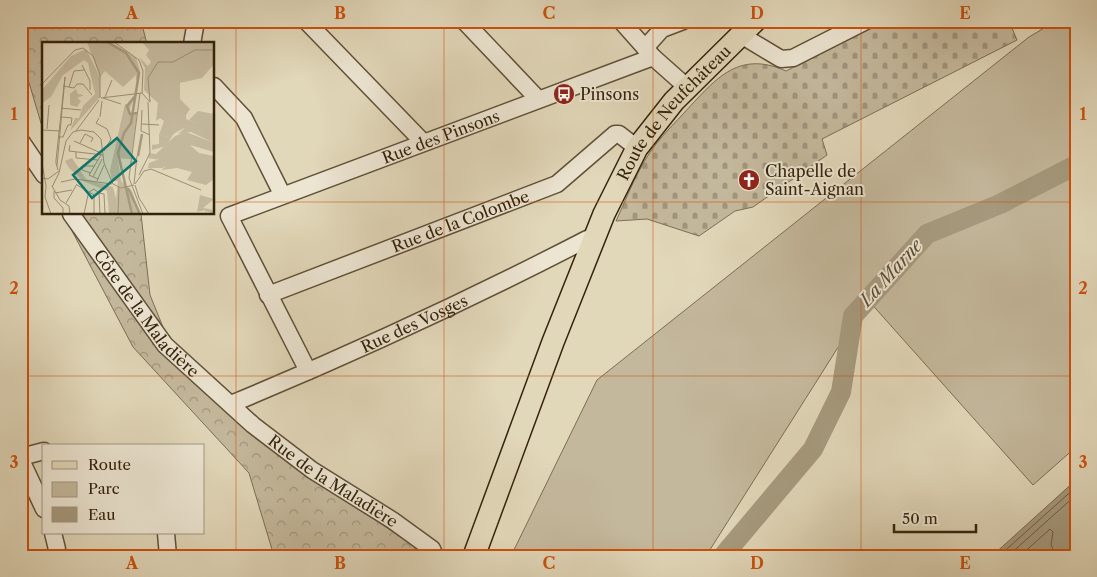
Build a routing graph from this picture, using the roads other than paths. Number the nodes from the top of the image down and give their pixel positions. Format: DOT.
graph roads {
  1 [pos="196,21"];
  2 [pos="306,21"];
  3 [pos="464,21"];
  4 [pos="621,21"];
  5 [pos="683,21"];
  6 [pos="866,21"];
  7 [pos="748,28"];
  8 [pos="192,42"];
  9 [pos="649,53"];
  10 [pos="215,87"];
  11 [pos="689,89"];
  12 [pos="538,99"];
  13 [pos="21,141"];
  14 [pos="422,142"];
  15 [pos="637,148"];
  16 [pos="42,172"];
  17 [pos="282,194"];
  18 [pos="72,215"];
  19 [pos="593,241"];
  20 [pos="268,295"];
  21 [pos="308,371"];
  22 [pos="231,404"];
  23 [pos="42,452"];
  24 [pos="21,458"];
  25 [pos="42,505"];
  26 [pos="53,534"];
  27 [pos="166,534"];
  28 [pos="54,556"];
  29 [pos="168,556"];
  30 [pos="435,556"];
  31 [pos="474,556"];
  1 -- 8 [label="street"];
  2 -- 14 [label="street"];
  3 -- 12 [label="street"];
  4 -- 9 [label="street"];
  5 -- 9 [label="street"];
  6 -- 7 [label="street"];
  7 -- 11 [label="main road, Route de Neufchâteau"];
  9 -- 11 [label="street"];
  9 -- 12 [label="street, Rue des Pinsons"];
  10 -- 17 [label="street"];
  11 -- 15 [label="main road, Route de Neufchâteau"];
  12 -- 14 [label="street, Rue des Pinsons"];
  13 -- 16 [label="street"];
  14 -- 17 [label="street, Rue des Pinsons"];
  15 -- 19 [label="main road, Route de Neufchâteau"];
  15 -- 20 [label="street, Rue de la Colombe"];
  17 -- 20 [label="street, Rue des Pinsons"];
  18 -- 22 [label="street, Côte de la Maladière"];
  19 -- 21 [label="street, Rue des Vosges"];
  19 -- 31 [label="main road, Route de Neufchâteau"];
  20 -- 21 [label="street"];
  21 -- 22 [label="street, Rue des Vosges"];
  22 -- 30 [label="street, Rue de la Maladière"];
  23 -- 24 [label="street"];
  24 -- 25 [label="street"];
  26 -- 28 [label="street"];
  27 -- 29 [label="street"];
}
